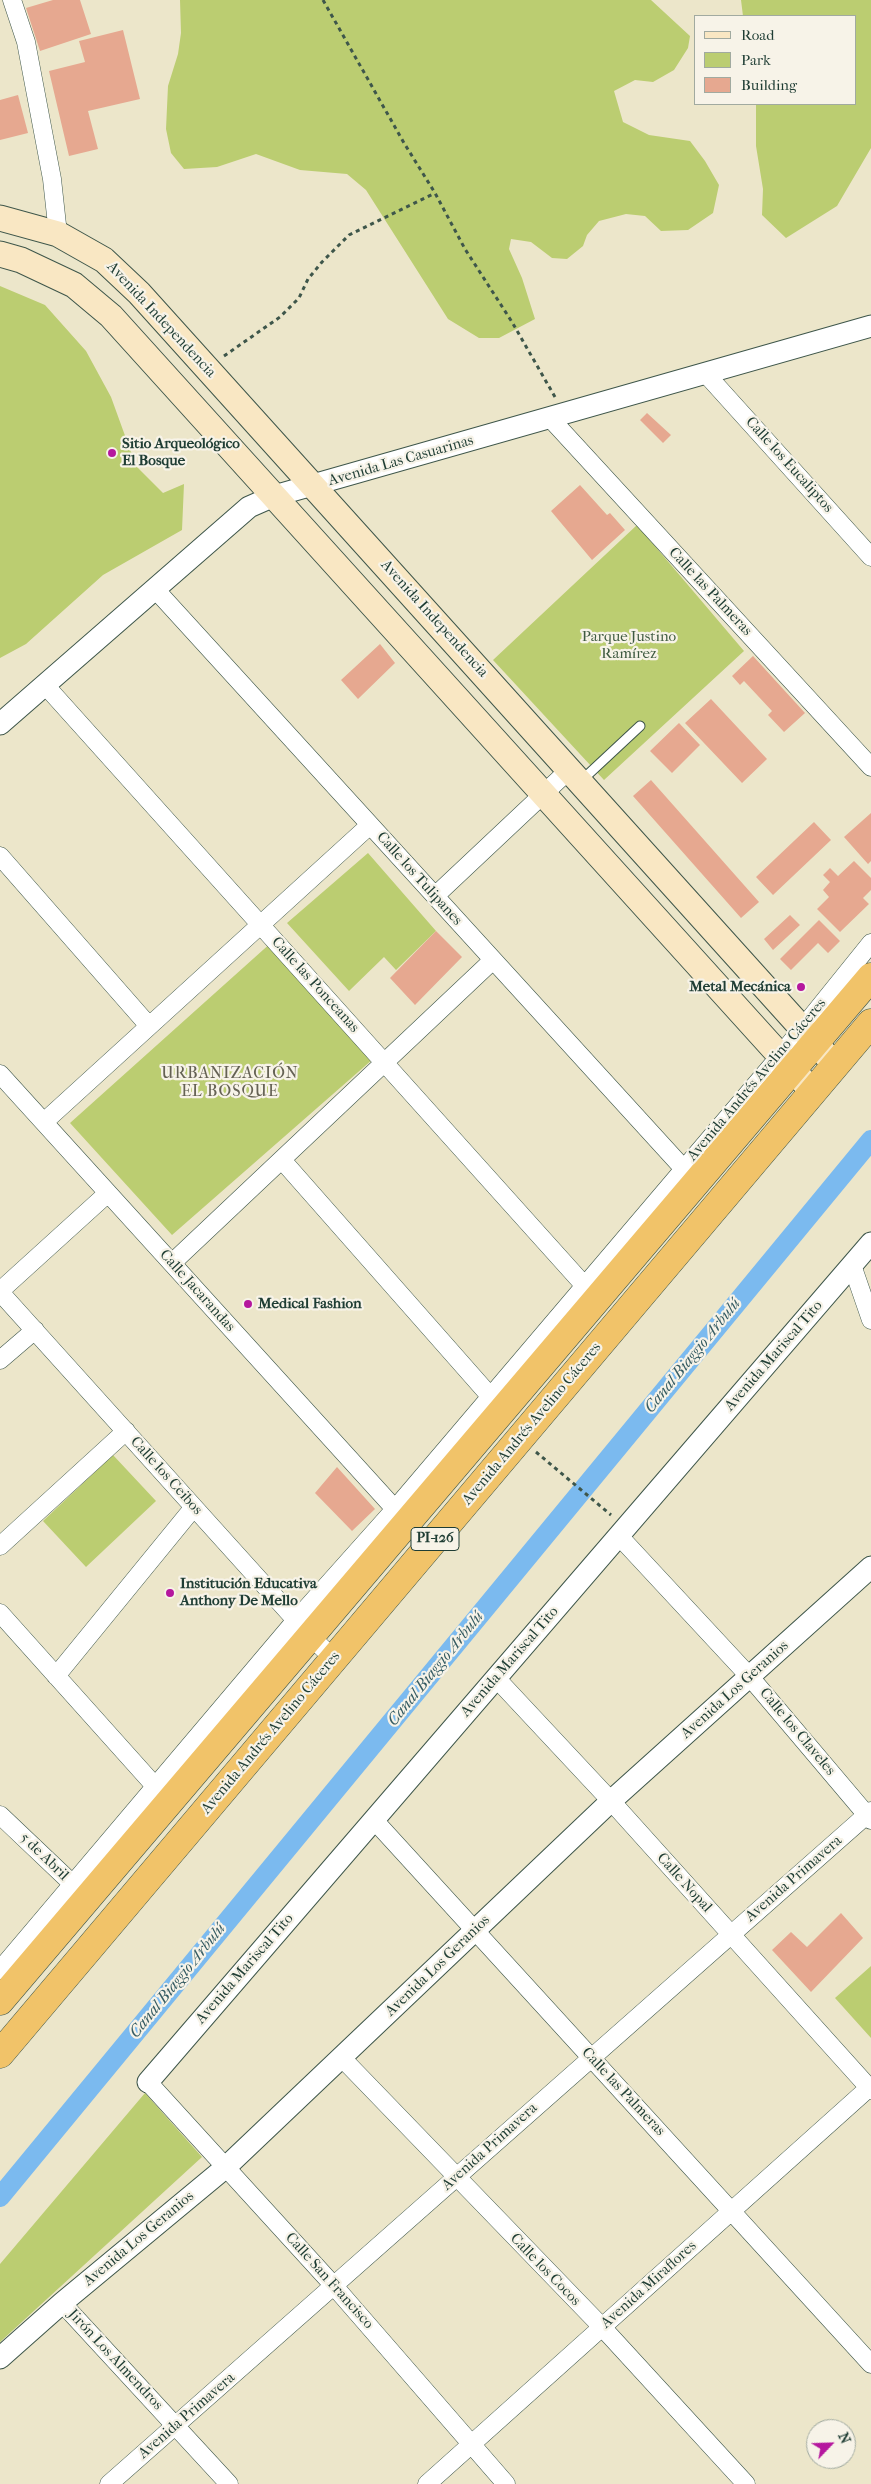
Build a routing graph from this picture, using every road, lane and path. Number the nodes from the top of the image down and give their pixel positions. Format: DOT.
graph roads {
  1 [pos="12,0"];
  2 [pos="324,0"];
  3 [pos="435,193"];
  4 [pos="0,218"];
  5 [pos="58,234"];
  6 [pos="0,254"];
  7 [pos="869,329"];
  8 [pos="207,368"];
  9 [pos="706,374"];
  10 [pos="557,416"];
  11 [pos="313,486"];
  12 [pos="274,496"];
  13 [pos="871,557"];
  14 [pos="155,589"];
  15 [pos="45,685"];
  16 [pos="0,724"];
  17 [pos="640,726"];
  18 [pos="871,767"];
  19 [pos="576,775"];
  20 [pos="543,795"];
  21 [pos="370,825"];
  22 [pos="0,856"];
  23 [pos="435,896"];
  24 [pos="260,924"];
  25 [pos="871,943"];
  26 [pos="493,960"];
  27 [pos="871,977"];
  28 [pos="871,1023"];
  29 [pos="149,1026"];
  30 [pos="809,1036"];
  31 [pos="385,1063"];
  32 [pos="787,1063"];
  33 [pos="835,1065"];
  34 [pos="0,1074"];
  35 [pos="813,1092"];
  36 [pos="44,1122"];
  37 [pos="282,1160"];
  38 [pos="683,1168"];
  39 [pos="108,1193"];
  40 [pos="871,1243"];
  41 [pos="172,1263"];
  42 [pos="852,1265"];
  43 [pos="584,1285"];
  44 [pos="0,1291"];
  45 [pos="871,1320"];
  46 [pos="35,1330"];
  47 [pos="0,1360"];
  48 [pos="490,1396"];
  49 [pos="126,1431"];
  50 [pos="520,1439"];
  51 [pos="194,1506"];
  52 [pos="395,1509"];
  53 [pos="616,1527"];
  54 [pos="0,1546"];
  55 [pos="871,1567"];
  56 [pos="0,1613"];
  57 [pos="303,1628"];
  58 [pos="334,1659"];
  59 [pos="56,1676"];
  60 [pos="750,1677"];
  61 [pos="496,1678"];
  62 [pos="162,1794"];
  63 [pos="611,1801"];
  64 [pos="0,1815"];
  65 [pos="870,1815"];
  66 [pos="374,1820"];
  67 [pos="80,1891"];
  68 [pos="475,1931"];
  69 [pos="730,1935"];
  70 [pos="0,1970"];
  71 [pos="0,2001"];
  72 [pos="0,2054"];
  73 [pos="342,2058"];
  74 [pos="591,2058"];
  75 [pos="148,2082"];
  76 [pos="870,2088"];
  77 [pos="226,2167"];
  78 [pos="456,2178"];
  79 [pos="732,2210"];
  80 [pos="334,2286"];
  81 [pos="62,2303"];
  82 [pos="602,2328"];
  83 [pos="0,2358"];
  84 [pos="871,2364"];
  85 [pos="176,2425"];
  86 [pos="471,2444"];
  87 [pos="110,2484"];
  88 [pos="229,2484"];
  89 [pos="427,2484"];
  90 [pos="506,2484"];
  91 [pos="746,2484"];
  1 -- 5 [label="street"];
  2 -- 3 [label="path"];
  3 -- 8 [label="path"];
  3 -- 10 [label="path"];
  4 -- 5 [label="main road, Avenida Independencia"];
  5 -- 8 [label="main road, Avenida Independencia"];
  6 -- 12 [label="main road"];
  7 -- 9 [label="street, Avenida Las Casuarinas"];
  8 -- 11 [label="main road, Avenida Independencia"];
  9 -- 10 [label="street, Avenida Las Casuarinas"];
  9 -- 13 [label="street, Calle los Eucaliptos"];
  10 -- 11 [label="street, Avenida Las Casuarinas"];
  10 -- 18 [label="street, Calle las Palmeras"];
  11 -- 12 [label="street, Avenida Las Casuarinas"];
  11 -- 19 [label="main road, Avenida Independencia"];
  12 -- 14 [label="street, Avenida Las Casuarinas"];
  12 -- 20 [label="main road"];
  14 -- 15 [label="street, Avenida Las Casuarinas"];
  14 -- 21 [label="street, Calle los Tulipanes"];
  15 -- 16 [label="street, Avenida Las Casuarinas"];
  15 -- 24 [label="street, Calle las Ponceanas"];
  17 -- 19 [label="lane"];
  19 -- 20 [label="street"];
  19 -- 30 [label="main road, Avenida Independencia"];
  20 -- 23 [label="street"];
  20 -- 32 [label="main road"];
  21 -- 23 [label="street, Calle los Tulipanes"];
  21 -- 24 [label="street"];
  22 -- 29 [label="street"];
  23 -- 26 [label="street, Calle los Tulipanes"];
  24 -- 29 [label="street"];
  24 -- 31 [label="street, Calle las Ponceanas"];
  25 -- 30 [label="street, Avenida Andrés Avelino Cáceres"];
  26 -- 31 [label="street"];
  26 -- 38 [label="street, Calle los Tulipanes"];
  27 -- 30 [label="highway, Avenida Andrés Avelino Cáceres / PI-126"];
  28 -- 33 [label="highway, Avenida Andrés Avelino Cáceres / PI-126"];
  29 -- 36 [label="street"];
  30 -- 32 [label="highway, Avenida Andrés Avelino Cáceres / PI-126"];
  30 -- 33 [label="main road, Avenida Independencia"];
  31 -- 37 [label="street"];
  31 -- 43 [label="street, Calle las Ponceanas"];
  32 -- 35 [label="main road"];
  32 -- 38 [label="street, Avenida Andrés Avelino Cáceres"];
  32 -- 57 [label="highway, Avenida Andrés Avelino Cáceres / PI-126"];
  33 -- 35 [label="highway, Avenida Andrés Avelino Cáceres / PI-126"];
  34 -- 36 [label="street, Calle Jacarandas"];
  35 -- 50 [label="highway, Avenida Andrés Avelino Cáceres / PI-126"];
  36 -- 39 [label="street, Calle Jacarandas"];
  37 -- 41 [label="street"];
  37 -- 48 [label="street"];
  38 -- 43 [label="street, Avenida Andrés Avelino Cáceres"];
  39 -- 41 [label="street, Calle Jacarandas"];
  39 -- 44 [label="street"];
  40 -- 42 [label="street, Avenida Mariscal Tito"];
  41 -- 52 [label="street, Calle Jacarandas"];
  42 -- 45 [label="street"];
  42 -- 53 [label="street, Avenida Mariscal Tito"];
  43 -- 48 [label="street, Avenida Andrés Avelino Cáceres"];
  44 -- 46 [label="street, Calle los Ceibos"];
  46 -- 47 [label="street"];
  46 -- 49 [label="street, Calle los Ceibos"];
  48 -- 52 [label="street, Avenida Andrés Avelino Cáceres"];
  49 -- 51 [label="street, Calle los Ceibos"];
  49 -- 54 [label="street"];
  50 -- 53 [label="path"];
  50 -- 58 [label="highway, Avenida Andrés Avelino Cáceres / PI-126"];
  51 -- 57 [label="street, Calle los Ceibos"];
  51 -- 59 [label="street"];
  52 -- 57 [label="street, Avenida Andrés Avelino Cáceres"];
  53 -- 60 [label="street, Calle los Claveles"];
  53 -- 61 [label="street, Avenida Mariscal Tito"];
  55 -- 60 [label="street, Avenida Los Geranios"];
  56 -- 59 [label="street"];
  57 -- 58 [label="street, Calle los Ceibos"];
  57 -- 62 [label="highway, Avenida Andrés Avelino Cáceres / PI-126"];
  58 -- 72 [label="highway, Avenida Andrés Avelino Cáceres / PI-126"];
  59 -- 62 [label="street"];
  60 -- 63 [label="street, Avenida Los Geranios"];
  60 -- 65 [label="street, Calle los Claveles"];
  61 -- 63 [label="street, Calle Nopal"];
  61 -- 66 [label="street, Avenida Mariscal Tito"];
  62 -- 67 [label="highway, Avenida Andrés Avelino Cáceres / PI-126"];
  63 -- 68 [label="street, Avenida Los Geranios"];
  63 -- 69 [label="street, Calle Nopal"];
  64 -- 67 [label="street, 5 de Abril"];
  65 -- 69 [label="street, Avenida Primavera"];
  66 -- 68 [label="street, Calle las Palmeras"];
  66 -- 75 [label="street, Avenida Mariscal Tito"];
  67 -- 70 [label="street, Avenida Andrés Avelino Cáceres"];
  67 -- 71 [label="highway, Avenida Andrés Avelino Cáceres / PI-126"];
  68 -- 73 [label="street, Avenida Los Geranios"];
  68 -- 74 [label="street, Calle las Palmeras"];
  69 -- 74 [label="street, Avenida Primavera"];
  69 -- 76 [label="street, Calle Nopal"];
  73 -- 77 [label="street, Avenida Los Geranios"];
  73 -- 78 [label="street, Calle los Cocos"];
  74 -- 78 [label="street, Avenida Primavera"];
  74 -- 79 [label="street, Calle las Palmeras"];
  75 -- 77 [label="street, Calle San Francisco"];
  76 -- 79 [label="street, Avenida Miraflores"];
  77 -- 80 [label="street, Calle San Francisco"];
  77 -- 81 [label="street, Avenida Los Geranios"];
  78 -- 80 [label="street, Avenida Primavera"];
  78 -- 82 [label="street, Calle los Cocos"];
  79 -- 82 [label="street, Avenida Miraflores"];
  79 -- 84 [label="street, Calle las Palmeras"];
  80 -- 85 [label="street, Avenida Primavera"];
  80 -- 86 [label="street, Calle San Francisco"];
  81 -- 83 [label="street, Avenida Los Geranios"];
  81 -- 85 [label="street, Jirón Los Almendros"];
  82 -- 86 [label="street, Avenida Miraflores"];
  82 -- 91 [label="street, Calle los Cocos"];
  85 -- 87 [label="street, Avenida Primavera"];
  85 -- 88 [label="street, Jirón Los Almendros"];
  86 -- 89 [label="street, Avenida Miraflores"];
  86 -- 90 [label="street, Calle San Francisco"];
}
